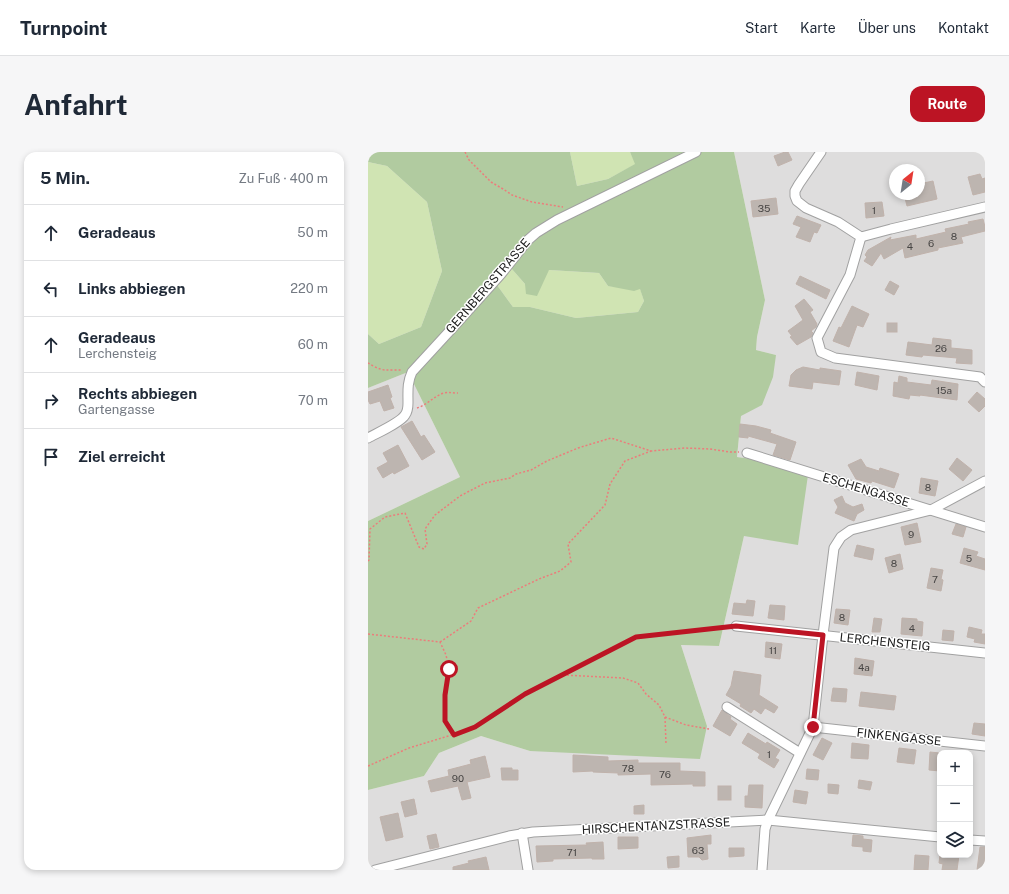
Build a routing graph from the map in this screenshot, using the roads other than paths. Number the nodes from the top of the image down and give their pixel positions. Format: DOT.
graph roads {
  1 [pos="696,152"];
  2 [pos="821,152"];
  3 [pos="985,206"];
  4 [pos="861,237"];
  5 [pos="983,378"];
  6 [pos="368,438"];
  7 [pos="747,453"];
  8 [pos="985,481"];
  9 [pos="931,510"];
  10 [pos="985,527"];
  11 [pos="736,626"];
  12 [pos="823,635"];
  13 [pos="985,653"];
  14 [pos="727,707"];
  15 [pos="813,727"];
  16 [pos="985,746"];
  17 [pos="800,754"];
  18 [pos="768,820"];
  19 [pos="522,833"];
  20 [pos="937,837"];
  21 [pos="973,840"];
  22 [pos="985,841"];
  23 [pos="375,870"];
  24 [pos="528,870"];
  25 [pos="762,870"];
  1 -- 6 [label="street, GERNBERGSTRASSE"];
  2 -- 4 [label="street"];
  3 -- 4 [label="street"];
  4 -- 5 [label="street"];
  7 -- 9 [label="street, ESCHENGASSE"];
  8 -- 9 [label="street"];
  9 -- 10 [label="street, ESCHENGASSE"];
  9 -- 12 [label="street"];
  11 -- 12 [label="street, LERCHENSTEIG"];
  12 -- 13 [label="street, LERCHENSTEIG"];
  12 -- 15 [label="street"];
  14 -- 17 [label="street"];
  15 -- 16 [label="street, FINKENGASSE"];
  15 -- 17 [label="street"];
  17 -- 18 [label="street"];
  18 -- 19 [label="street, HIRSCHENTANZSTRASSE"];
  18 -- 20 [label="street, HIRSCHENTANZSTRASSE"];
  18 -- 25 [label="street"];
  19 -- 23 [label="street, HIRSCHENTANZSTRASSE"];
  19 -- 24 [label="street"];
  21 -- 22 [label="street"];
}
